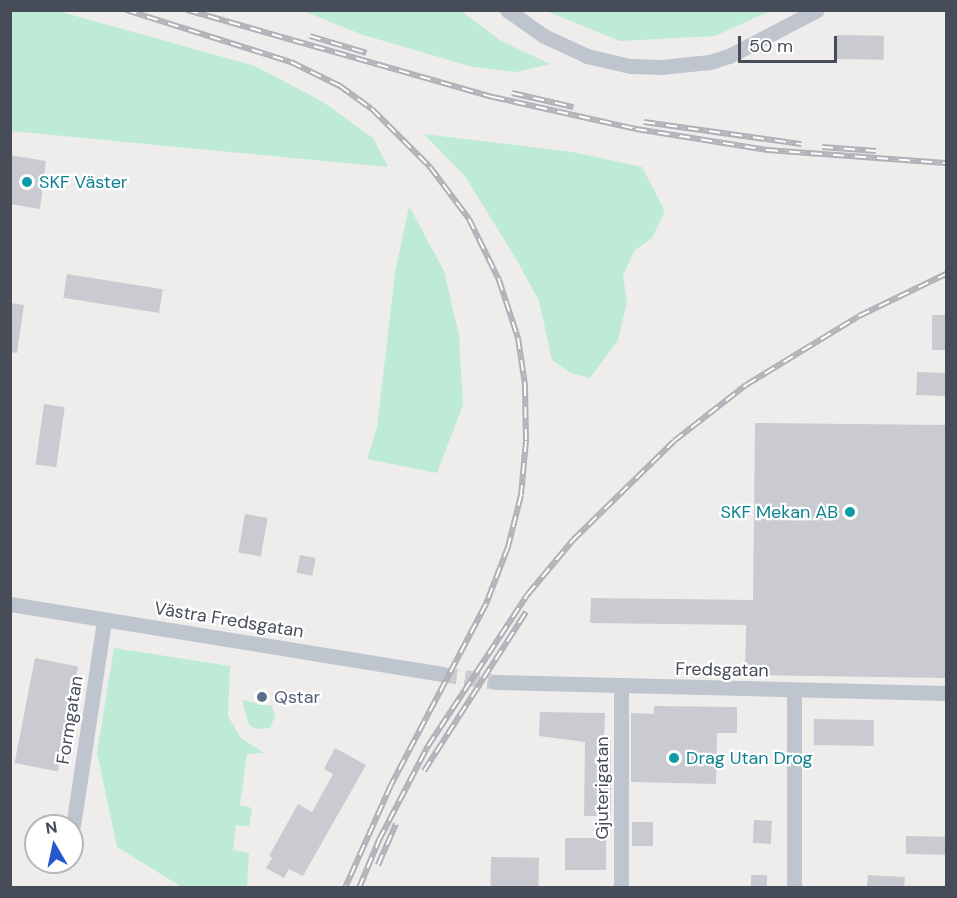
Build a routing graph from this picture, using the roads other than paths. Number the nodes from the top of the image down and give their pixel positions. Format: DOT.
graph roads {
  1 [pos="507,10"];
  2 [pos="817,10"];
  3 [pos="10,604"];
  4 [pos="104,621"];
  5 [pos="442,674"];
  6 [pos="496,682"];
  7 [pos="621,688"];
  8 [pos="794,690"];
  9 [pos="946,693"];
  10 [pos="75,814"];
  11 [pos="621,888"];
  12 [pos="794,888"];
  1 -- 2 [label="street"];
  3 -- 4 [label="street, Västra Fredsgatan"];
  4 -- 5 [label="street, Västra Fredsgatan"];
  4 -- 10 [label="street, Formgatan"];
  6 -- 7 [label="street, Fredsgatan"];
  7 -- 8 [label="street, Fredsgatan"];
  7 -- 11 [label="street, Gjuterigatan"];
  8 -- 9 [label="street, Fredsgatan"];
  8 -- 12 [label="street"];
}
